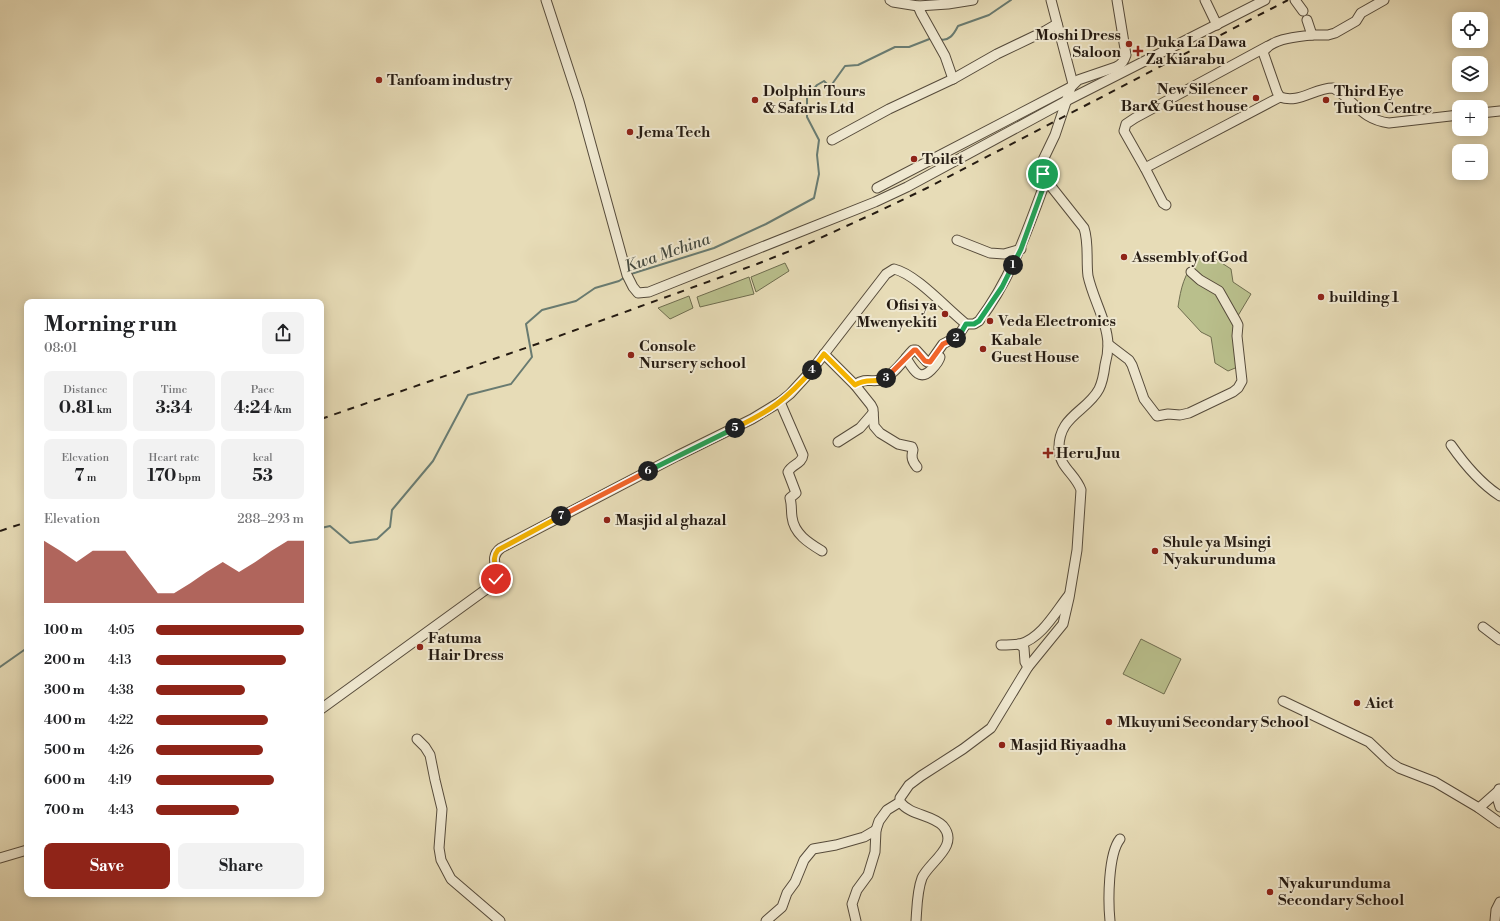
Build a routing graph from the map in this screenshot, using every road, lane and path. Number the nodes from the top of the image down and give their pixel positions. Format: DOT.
graph roads {
  1 [pos="546,0"];
  2 [pos="890,0"];
  3 [pos="973,0"];
  4 [pos="1051,0"];
  5 [pos="1117,0"];
  6 [pos="1205,0"];
  7 [pos="1265,0"];
  8 [pos="1295,0"];
  9 [pos="1384,0"];
  10 [pos="918,6"];
  11 [pos="1057,24"];
  12 [pos="1217,25"];
  13 [pos="1312,35"];
  14 [pos="1268,46"];
  15 [pos="953,79"];
  16 [pos="1072,86"];
  17 [pos="1280,98"];
  18 [pos="1066,101"];
  19 [pos="1500,111"];
  20 [pos="1488,112"];
  21 [pos="1452,116"];
  22 [pos="832,140"];
  23 [pos="1145,168"];
  24 [pos="1046,180"];
  25 [pos="878,188"];
  26 [pos="1166,205"];
  27 [pos="958,240"];
  28 [pos="1021,249"];
  29 [pos="1191,272"];
  30 [pos="966,324"];
  31 [pos="946,343"];
  32 [pos="1108,344"];
  33 [pos="824,354"];
  34 [pos="906,358"];
  35 [pos="855,385"];
  36 [pos="780,402"];
  37 [pos="873,413"];
  38 [pos="838,442"];
  39 [pos="1451,445"];
  40 [pos="917,467"];
  41 [pos="1500,496"];
  42 [pos="822,551"];
  43 [pos="1070,594"];
  44 [pos="1483,627"];
  45 [pos="1500,640"];
  46 [pos="1020,644"];
  47 [pos="1001,645"];
  48 [pos="1028,667"];
  49 [pos="1283,701"];
  50 [pos="324,707"];
  51 [pos="418,739"];
  52 [pos="1499,789"];
  53 [pos="900,802"];
  54 [pos="1500,807"];
  55 [pos="1480,808"];
  56 [pos="1500,823"];
  57 [pos="876,830"];
  58 [pos="1120,839"];
  59 [pos="24,851"];
  60 [pos="0,858"];
  61 [pos="1500,902"];
  62 [pos="500,921"];
  63 [pos="766,921"];
  64 [pos="856,921"];
  65 [pos="916,921"];
  66 [pos="1110,921"];
  67 [pos="1495,921"];
  1 -- 18 [label="street"];
  2 -- 10 [label="street"];
  3 -- 10 [label="street"];
  4 -- 11 [label="street"];
  5 -- 16 [label="street"];
  6 -- 12 [label="street"];
  7 -- 12 [label="street"];
  8 -- 13 [label="street"];
  9 -- 13 [label="street"];
  10 -- 15 [label="street"];
  11 -- 15 [label="street"];
  11 -- 16 [label="street"];
  12 -- 18 [label="street"];
  13 -- 14 [label="street"];
  14 -- 17 [label="street"];
  14 -- 23 [label="street"];
  15 -- 22 [label="street"];
  16 -- 18 [label="street"];
  16 -- 25 [label="street"];
  17 -- 21 [label="street"];
  17 -- 23 [label="street"];
  18 -- 24 [label="street"];
  19 -- 20 [label="street"];
  23 -- 26 [label="street"];
  24 -- 28 [label="street"];
  24 -- 32 [label="street"];
  27 -- 28 [label="street"];
  28 -- 30 [label="street"];
  29 -- 32 [label="street"];
  30 -- 31 [label="street"];
  30 -- 33 [label="street"];
  31 -- 34 [label="street"];
  31 -- 34 [label="street"];
  32 -- 43 [label="street"];
  33 -- 35 [label="street"];
  33 -- 36 [label="street"];
  34 -- 35 [label="street"];
  35 -- 37 [label="street"];
  36 -- 42 [label="street"];
  36 -- 50 [label="street"];
  37 -- 38 [label="street"];
  37 -- 40 [label="street"];
  39 -- 41 [label="street"];
  43 -- 46 [label="street"];
  43 -- 48 [label="street"];
  44 -- 45 [label="street"];
  46 -- 47 [label="street"];
  46 -- 48 [label="street"];
  48 -- 53 [label="street"];
  49 -- 55 [label="street"];
  51 -- 62 [label="street"];
  52 -- 54 [label="street"];
  52 -- 55 [label="street"];
  53 -- 57 [label="street"];
  53 -- 65 [label="street"];
  55 -- 56 [label="street"];
  57 -- 63 [label="street"];
  57 -- 64 [label="street"];
  58 -- 66 [label="street"];
  59 -- 60 [label="street"];
  61 -- 67 [label="street"];
}
